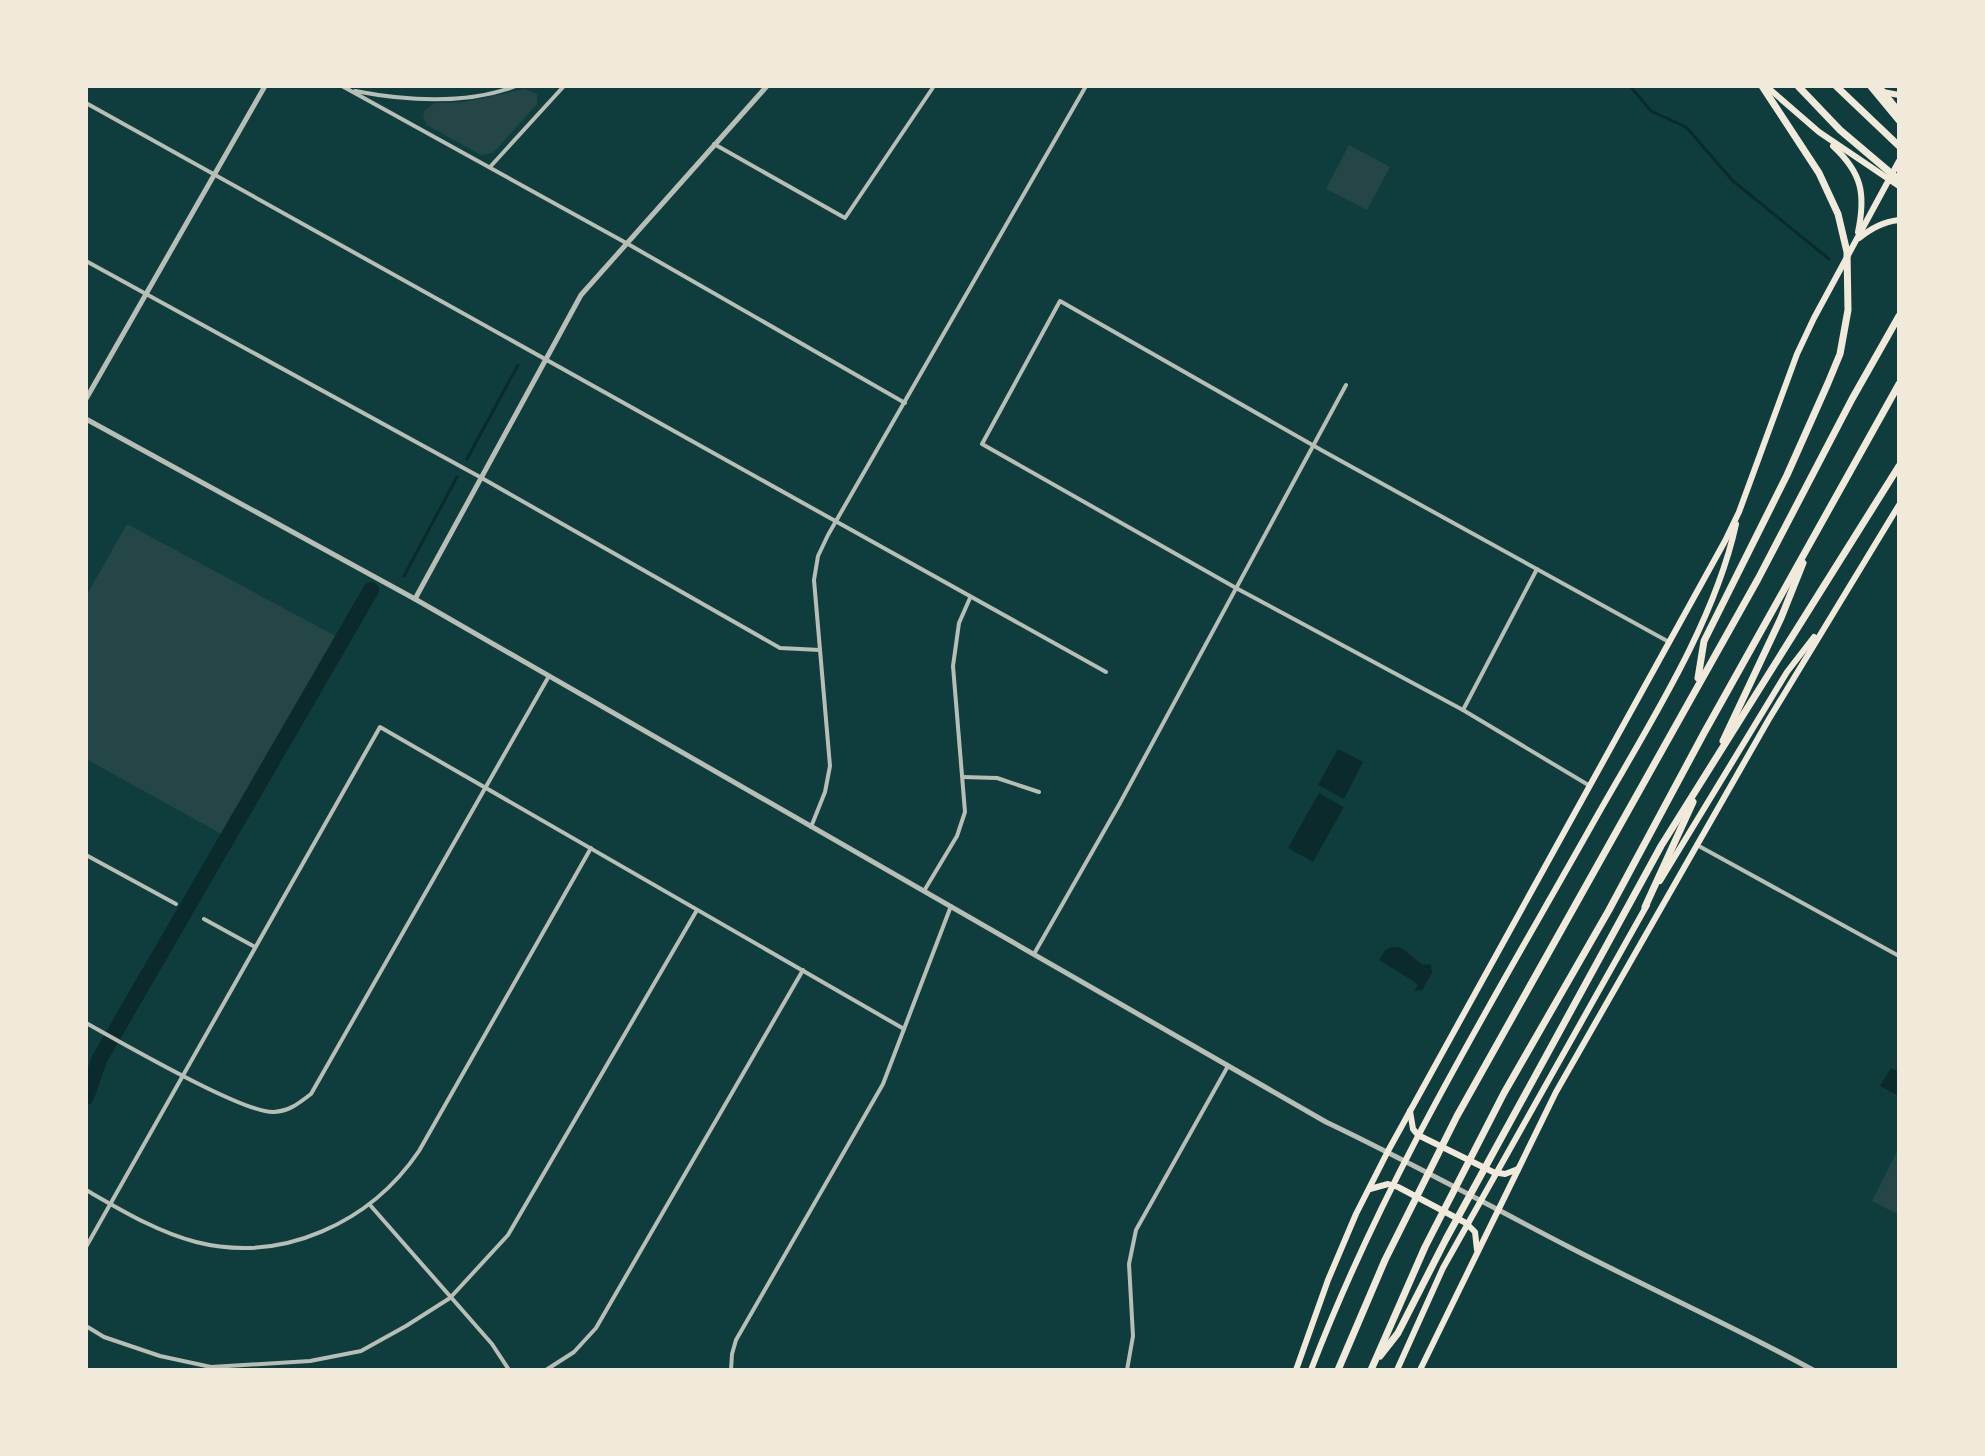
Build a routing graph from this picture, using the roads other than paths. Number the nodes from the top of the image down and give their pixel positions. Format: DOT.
graph roads {
  1 [pos="265,86"];
  2 [pos="342,86"];
  3 [pos="516,86"];
  4 [pos="564,86"];
  5 [pos="767,86"];
  6 [pos="934,86"];
  7 [pos="1086,86"];
  8 [pos="1764,86"];
  9 [pos="1798,86"];
  10 [pos="1836,86"];
  11 [pos="1870,86"];
  12 [pos="1878,86"];
  13 [pos="348,90"];
  14 [pos="1899,95"];
  15 [pos="86,103"];
  16 [pos="1899,112"];
  17 [pos="1899,121"];
  18 [pos="1819,132"];
  19 [pos="714,143"];
  20 [pos="1899,146"];
  21 [pos="1899,161"];
  22 [pos="490,167"];
  23 [pos="215,175"];
  24 [pos="1889,179"];
  25 [pos="1899,180"];
  26 [pos="1899,186"];
  27 [pos="1899,220"];
  28 [pos="1856,240"];
  29 [pos="628,244"];
  30 [pos="86,261"];
  31 [pos="147,294"];
  32 [pos="1899,316"];
  33 [pos="545,359"];
  34 [pos="1899,384"];
  35 [pos="1346,385"];
  36 [pos="86,399"];
  37 [pos="905,403"];
  38 [pos="86,419"];
  39 [pos="1314,446"];
  40 [pos="1899,466"];
  41 [pos="480,477"];
  42 [pos="1899,505"];
  43 [pos="1739,512"];
  44 [pos="837,522"];
  45 [pos="1815,535"];
  46 [pos="1537,569"];
  47 [pos="1236,588"];
  48 [pos="970,598"];
  49 [pos="415,599"];
  50 [pos="1831,615"];
  51 [pos="1669,642"];
  52 [pos="820,650"];
  53 [pos="1106,672"];
  54 [pos="549,676"];
  55 [pos="1697,684"];
  56 [pos="1463,710"];
  57 [pos="963,777"];
  58 [pos="1590,786"];
  59 [pos="487,788"];
  60 [pos="1039,792"];
  61 [pos="811,827"];
  62 [pos="1695,844"];
  63 [pos="591,848"];
  64 [pos="86,855"];
  65 [pos="924,891"];
  66 [pos="176,904"];
  67 [pos="951,906"];
  68 [pos="1645,907"];
  69 [pos="697,910"];
  70 [pos="204,919"];
  71 [pos="255,947"];
  72 [pos="1034,954"];
  73 [pos="1899,956"];
  74 [pos="803,970"];
  75 [pos="86,1023"];
  76 [pos="904,1029"];
  77 [pos="1228,1065"];
  78 [pos="183,1074"];
  79 [pos="1410,1111"];
  80 [pos="1388,1151"];
  81 [pos="1519,1169"];
  82 [pos="1370,1189"];
  83 [pos="86,1190"];
  84 [pos="110,1203"];
  85 [pos="370,1205"];
  86 [pos="1500,1210"];
  87 [pos="86,1247"];
  88 [pos="1477,1254"];
  89 [pos="450,1298"];
  90 [pos="86,1326"];
  91 [pos="1371,1369"];
  92 [pos="509,1370"];
  93 [pos="546,1370"];
  94 [pos="731,1370"];
  95 [pos="1127,1370"];
  96 [pos="1296,1370"];
  97 [pos="1311,1370"];
  98 [pos="1338,1370"];
  99 [pos="1397,1370"];
  100 [pos="1420,1370"];
  101 [pos="1813,1370"];
  1 -- 23 [label="street"];
  2 -- 13 [label="street"];
  3 -- 13 [label="street"];
  4 -- 22 [label="street"];
  5 -- 19 [label="street"];
  6 -- 19 [label="street"];
  7 -- 37 [label="street"];
  8 -- 18 [label="main road"];
  8 -- 55 [label="highway"];
  9 -- 25 [label="highway"];
  10 -- 20 [label="highway"];
  11 -- 14 [label="main road"];
  11 -- 17 [label="main road"];
  12 -- 16 [label="highway"];
  13 -- 22 [label="street"];
  15 -- 23 [label="street"];
  18 -- 24 [label="main road"];
  18 -- 28 [label="main road"];
  19 -- 29 [label="street"];
  21 -- 24 [label="main road"];
  22 -- 29 [label="street"];
  23 -- 31 [label="street"];
  23 -- 33 [label="street"];
  24 -- 26 [label="main road"];
  24 -- 28 [label="main road"];
  27 -- 28 [label="main road"];
  28 -- 43 [label="main road"];
  29 -- 33 [label="street"];
  29 -- 37 [label="street"];
  30 -- 31 [label="street"];
  31 -- 36 [label="street"];
  31 -- 41 [label="street"];
  32 -- 55 [label="highway"];
  33 -- 41 [label="street"];
  33 -- 44 [label="street"];
  34 -- 45 [label="highway"];
  35 -- 39 [label="street"];
  37 -- 44 [label="street"];
  38 -- 49 [label="street"];
  39 -- 46 [label="street"];
  39 -- 47 [label="street"];
  39 -- 47 [label="street"];
  40 -- 91 [label="highway"];
  41 -- 49 [label="street"];
  41 -- 52 [label="street"];
  42 -- 50 [label="main road"];
  43 -- 51 [label="main road"];
  43 -- 97 [label="main road"];
  44 -- 48 [label="street"];
  44 -- 52 [label="street"];
  45 -- 68 [label="highway"];
  45 -- 91 [label="highway"];
  46 -- 51 [label="street"];
  46 -- 56 [label="street"];
  47 -- 56 [label="street"];
  47 -- 72 [label="street"];
  48 -- 53 [label="street"];
  48 -- 57 [label="street"];
  49 -- 54 [label="street"];
  50 -- 62 [label="main road"];
  50 -- 68 [label="main road"];
  51 -- 58 [label="main road"];
  52 -- 61 [label="street"];
  54 -- 59 [label="street"];
  54 -- 61 [label="street"];
  55 -- 98 [label="highway"];
  56 -- 58 [label="street"];
  57 -- 60 [label="street"];
  57 -- 65 [label="street"];
  58 -- 79 [label="main road"];
  59 -- 63 [label="street"];
  59 -- 71 [label="street"];
  59 -- 78 [label="street"];
  61 -- 65 [label="street"];
  62 -- 73 [label="street"];
  62 -- 81 [label="main road"];
  63 -- 69 [label="street"];
  63 -- 85 [label="street"];
  64 -- 66 [label="street"];
  65 -- 67 [label="street"];
  67 -- 72 [label="street"];
  67 -- 76 [label="street"];
  68 -- 99 [label="main road"];
  69 -- 74 [label="street"];
  69 -- 89 [label="street"];
  70 -- 71 [label="street"];
  71 -- 78 [label="street"];
  72 -- 77 [label="street"];
  74 -- 76 [label="street"];
  74 -- 93 [label="street"];
  75 -- 78 [label="street"];
  76 -- 94 [label="street"];
  77 -- 80 [label="street"];
  77 -- 95 [label="street"];
  78 -- 84 [label="street"];
  79 -- 80 [label="main road"];
  79 -- 81 [label="main road"];
  80 -- 82 [label="main road"];
  80 -- 86 [label="street"];
  81 -- 86 [label="main road"];
  82 -- 88 [label="main road"];
  82 -- 96 [label="main road"];
  83 -- 84 [label="street"];
  84 -- 85 [label="street"];
  84 -- 87 [label="street"];
  85 -- 89 [label="street"];
  86 -- 88 [label="main road"];
  86 -- 101 [label="street"];
  88 -- 100 [label="main road"];
  89 -- 90 [label="street"];
  89 -- 92 [label="street"];
}
